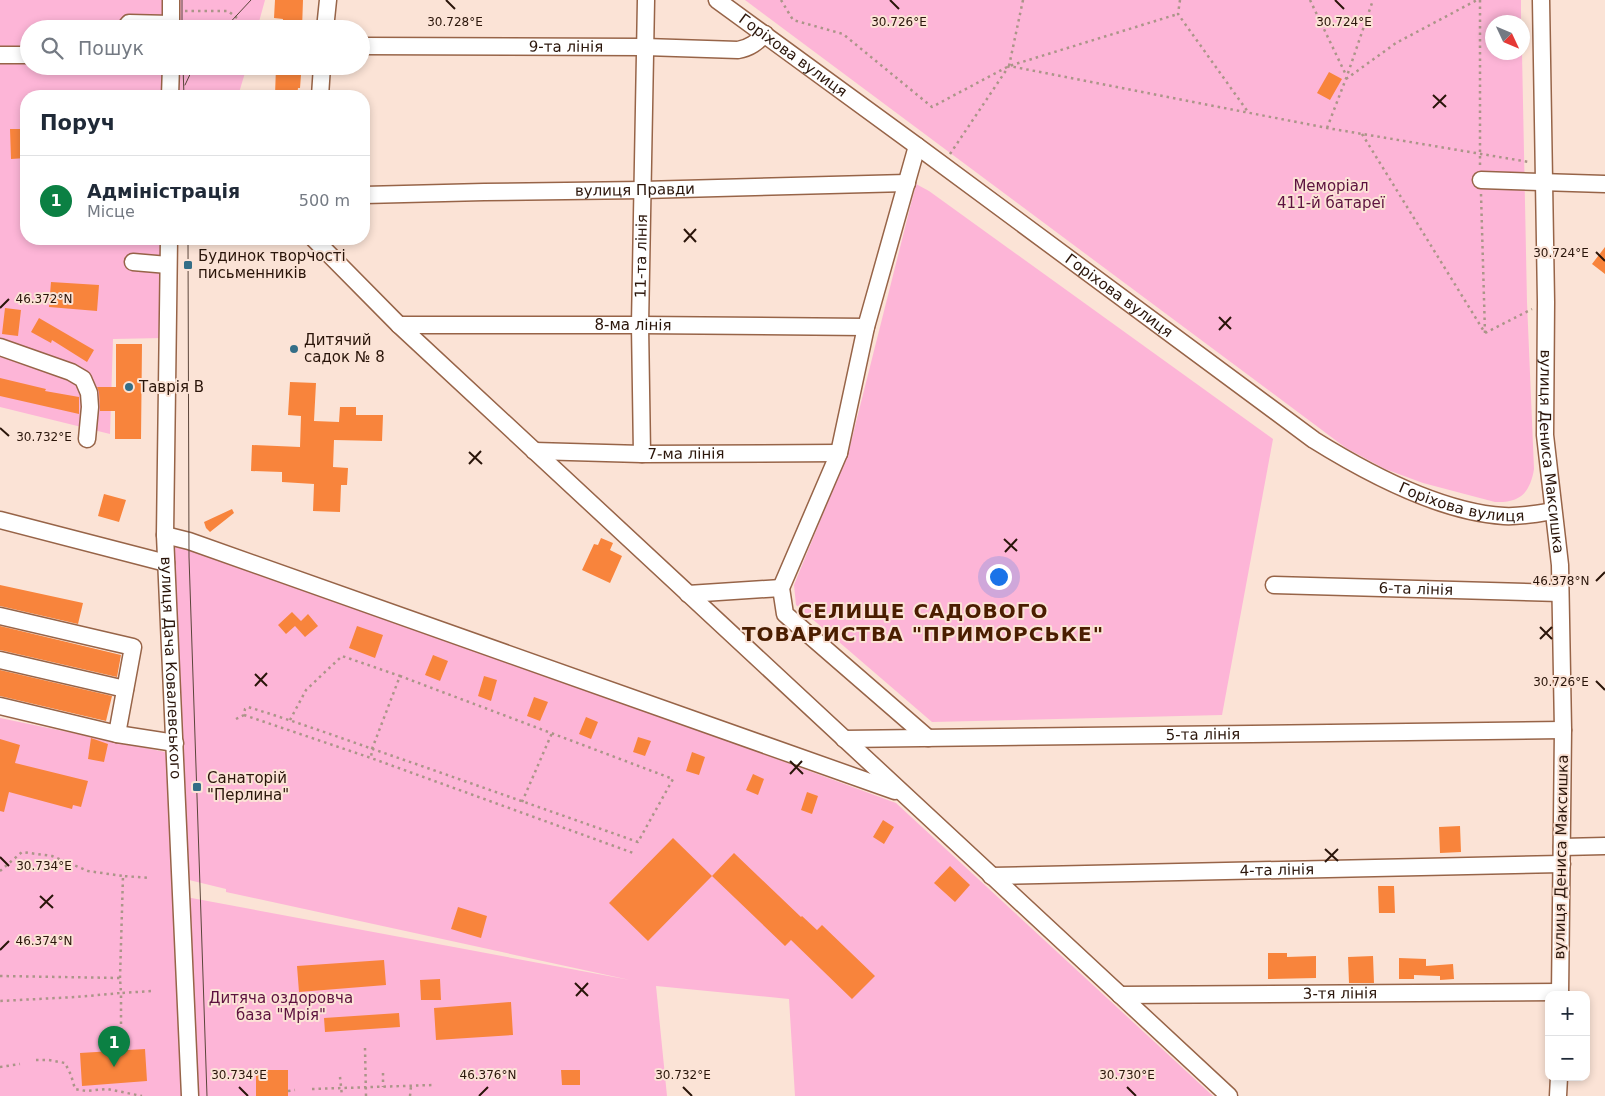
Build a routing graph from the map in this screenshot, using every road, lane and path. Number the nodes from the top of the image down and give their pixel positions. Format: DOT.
graph roads {
  1 [pos="328,0"];
  2 [pos="646,0"];
  3 [pos="717,0"];
  4 [pos="780,0"];
  5 [pos="1022,0"];
  6 [pos="1180,0"];
  7 [pos="1310,0"];
  8 [pos="1373,0"];
  9 [pos="1477,0"];
  10 [pos="1541,0"];
  11 [pos="1178,14"];
  12 [pos="171,16"];
  13 [pos="237,18"];
  14 [pos="147,20"];
  15 [pos="326,20"];
  16 [pos="765,34"];
  17 [pos="370,46"];
  18 [pos="645,47"];
  19 [pos="0,54"];
  20 [pos="20,55"];
  21 [pos="1009,66"];
  22 [pos="171,75"];
  23 [pos="321,75"];
  24 [pos="1346,78"];
  25 [pos="170,90"];
  26 [pos="320,90"];
  27 [pos="1249,113"];
  28 [pos="1327,128"];
  29 [pos="1362,134"];
  30 [pos="918,146"];
  31 [pos="943,164"];
  32 [pos="1543,164"];
  33 [pos="1481,180"];
  34 [pos="906,183"];
  35 [pos="1543,183"];
  36 [pos="1605,184"];
  37 [pos="643,190"];
  38 [pos="370,195"];
  39 [pos="169,245"];
  40 [pos="320,245"];
  41 [pos="133,262"];
  42 [pos="168,265"];
  43 [pos="1546,302"];
  44 [pos="399,325"];
  45 [pos="640,325"];
  46 [pos="866,327"];
  47 [pos="0,347"];
  48 [pos="87,440"];
  49 [pos="534,451"];
  50 [pos="839,453"];
  51 [pos="642,454"];
  52 [pos="1553,511"];
  53 [pos="0,520"];
  54 [pos="165,535"];
  55 [pos="166,563"];
  56 [pos="1274,585"];
  57 [pos="781,588"];
  58 [pos="1560,593"];
  59 [pos="688,594"];
  60 [pos="0,616"];
  61 [pos="0,660"];
  62 [pos="400,676"];
  63 [pos="125,689"];
  64 [pos="0,706"];
  65 [pos="244,715"];
  66 [pos="236,718"];
  67 [pos="290,720"];
  68 [pos="1562,730"];
  69 [pos="117,734"];
  70 [pos="552,734"];
  71 [pos="928,738"];
  72 [pos="844,740"];
  73 [pos="175,743"];
  74 [pos="372,749"];
  75 [pos="371,758"];
  76 [pos="901,793"];
  77 [pos="522,802"];
  78 [pos="1605,846"];
  79 [pos="1562,847"];
  80 [pos="636,854"];
  81 [pos="1562,864"];
  82 [pos="0,871"];
  83 [pos="123,876"];
  84 [pos="991,876"];
  85 [pos="150,878"];
  86 [pos="0,976"];
  87 [pos="120,978"];
  88 [pos="152,991"];
  89 [pos="1560,991"];
  90 [pos="121,993"];
  91 [pos="1545,994"];
  92 [pos="1120,995"];
  93 [pos="0,1001"];
  94 [pos="366,1048"];
  95 [pos="120,1050"];
  96 [pos="36,1060"];
  97 [pos="20,1064"];
  98 [pos="0,1068"];
  99 [pos="383,1074"];
  100 [pos="340,1077"];
  101 [pos="1559,1081"];
  102 [pos="411,1086"];
  103 [pos="433,1086"];
  104 [pos="383,1087"];
  105 [pos="342,1088"];
  106 [pos="366,1088"];
  107 [pos="312,1089"];
  108 [pos="295,1090"];
  109 [pos="288,1091"];
  110 [pos="142,1096"];
  111 [pos="190,1096"];
  112 [pos="342,1096"];
  113 [pos="366,1096"];
  114 [pos="410,1096"];
  115 [pos="1229,1096"];
  116 [pos="1558,1096"];
  1 -- 15 [label="street"];
  2 -- 18 [label="street, 11-та лінія"];
  3 -- 16 [label="street, Горіхова вулиця"];
  4 -- 21 [label="path"];
  5 -- 21 [label="path"];
  6 -- 11 [label="path"];
  7 -- 24 [label="path"];
  8 -- 24 [label="path"];
  9 -- 24 [label="path"];
  10 -- 32 [label="street, вулиця Дениса Максишка"];
  11 -- 21 [label="path"];
  11 -- 27 [label="path"];
  12 -- 13 [label="path"];
  12 -- 14 [label="street"];
  16 -- 18 [label="street, 9-та лінія"];
  16 -- 30 [label="street, Горіхова вулиця"];
  17 -- 18 [label="street, 9-та лінія"];
  18 -- 37 [label="street, 11-та лінія"];
  19 -- 20 [label="street"];
  21 -- 27 [label="path"];
  21 -- 31 [label="path"];
  22 -- 25 [label="street"];
  23 -- 26 [label="street"];
  24 -- 28 [label="path"];
  27 -- 28 [label="path"];
  28 -- 29 [label="path"];
  29 -- 32 [label="path"];
  29 -- 43 [label="path"];
  30 -- 31 [label="street, Горіхова вулиця"];
  30 -- 34 [label="street"];
  31 -- 52 [label="street, Горіхова вулиця"];
  32 -- 35 [label="street, вулиця Дениса Максишка"];
  33 -- 35 [label="street"];
  34 -- 37 [label="street, вулиця Правди"];
  34 -- 46 [label="street"];
  35 -- 36 [label="street"];
  35 -- 43 [label="street, вулиця Дениса Максишка"];
  37 -- 38 [label="street, вулиця Правди"];
  37 -- 45 [label="street, 11-та лінія"];
  39 -- 42 [label="street, вулиця Дача Ковалевського"];
  40 -- 44 [label="street"];
  41 -- 42 [label="street"];
  42 -- 54 [label="street, вулиця Дача Ковалевського"];
  43 -- 52 [label="street, вулиця Дениса Максишка"];
  44 -- 45 [label="street, 8-ма лінія"];
  44 -- 49 [label="street"];
  45 -- 46 [label="street, 8-ма лінія"];
  45 -- 51 [label="street, 11-та лінія"];
  46 -- 50 [label="street"];
  47 -- 48 [label="street"];
  49 -- 51 [label="street, 7-ма лінія"];
  49 -- 59 [label="street"];
  50 -- 51 [label="street, 7-ма лінія"];
  50 -- 57 [label="street"];
  52 -- 58 [label="street, вулиця Дениса Максишка"];
  53 -- 55 [label="street"];
  54 -- 55 [label="street, вулиця Дача Ковалевського"];
  54 -- 76 [label="street"];
  55 -- 73 [label="street, вулиця Дача Ковалевського"];
  56 -- 58 [label="street, 6-та лінія"];
  57 -- 59 [label="street"];
  57 -- 71 [label="street"];
  58 -- 68 [label="street, вулиця Дениса Максишка"];
  59 -- 72 [label="street"];
  60 -- 63 [label="street"];
  61 -- 63 [label="street"];
  62 -- 67 [label="path"];
  62 -- 70 [label="path"];
  62 -- 74 [label="path"];
  63 -- 69 [label="street"];
  64 -- 69 [label="street"];
  65 -- 66 [label="path"];
  65 -- 67 [label="path"];
  65 -- 75 [label="path"];
  67 -- 74 [label="path"];
  68 -- 71 [label="street, 5-та лінія"];
  68 -- 79 [label="street, вулиця Дениса Максишка"];
  69 -- 73 [label="street"];
  70 -- 77 [label="path"];
  70 -- 77 [label="path"];
  71 -- 72 [label="street, 5-та лінія"];
  72 -- 76 [label="street"];
  73 -- 111 [label="street, вулиця Дача Ковалевського"];
  74 -- 75 [label="path"];
  74 -- 77 [label="path"];
  75 -- 80 [label="path"];
  76 -- 84 [label="street"];
  78 -- 79 [label="street"];
  79 -- 81 [label="street, вулиця Дениса Максишка"];
  81 -- 84 [label="street, 4-та лінія"];
  81 -- 89 [label="street, вулиця Дениса Максишка"];
  82 -- 83 [label="path"];
  83 -- 85 [label="path"];
  83 -- 87 [label="path"];
  84 -- 92 [label="street"];
  86 -- 87 [label="path"];
  87 -- 90 [label="path"];
  88 -- 90 [label="path"];
  90 -- 93 [label="path"];
  90 -- 95 [label="path"];
  91 -- 92 [label="street, 3-тя лінія"];
  92 -- 115 [label="street"];
  94 -- 106 [label="path"];
  96 -- 110 [label="path"];
  97 -- 98 [label="path"];
  99 -- 104 [label="path"];
  100 -- 105 [label="path"];
  101 -- 116 [label="street"];
  102 -- 103 [label="path"];
  102 -- 104 [label="path"];
  102 -- 114 [label="path"];
  104 -- 106 [label="path"];
  105 -- 106 [label="path"];
  105 -- 107 [label="path"];
  105 -- 112 [label="path"];
  106 -- 113 [label="path"];
  108 -- 109 [label="path"];
}
